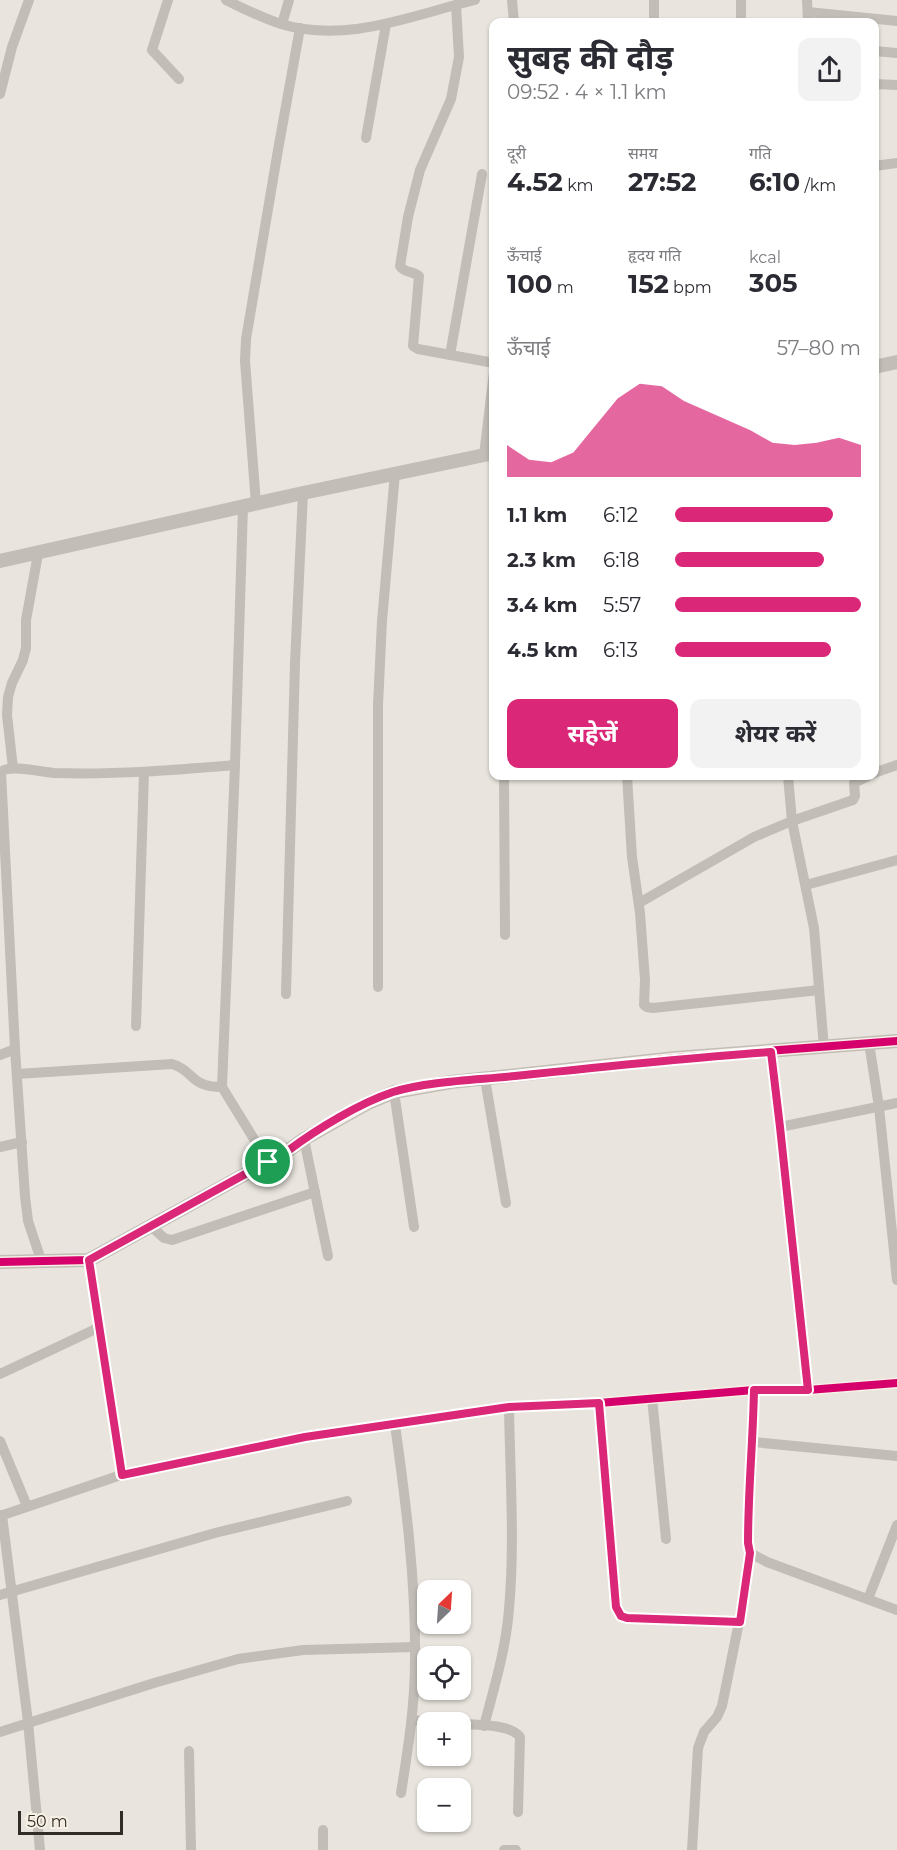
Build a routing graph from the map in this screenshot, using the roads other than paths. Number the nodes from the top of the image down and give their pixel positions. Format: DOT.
graph roads {
  1 [pos="28,0"];
  2 [pos="168,0"];
  3 [pos="226,0"];
  4 [pos="289,0"];
  5 [pos="475,0"];
  6 [pos="512,0"];
  7 [pos="654,0"];
  8 [pos="741,0"];
  9 [pos="807,0"];
  10 [pos="456,5"];
  11 [pos="808,17"];
  12 [pos="514,18"];
  13 [pos="654,18"];
  14 [pos="741,18"];
  15 [pos="830,18"];
  16 [pos="879,20"];
  17 [pos="897,21"];
  18 [pos="282,24"];
  19 [pos="386,24"];
  20 [pos="300,28"];
  21 [pos="879,51"];
  22 [pos="897,53"];
  23 [pos="179,79"];
  24 [pos="879,84"];
  25 [pos="897,85"];
  26 [pos="0,94"];
  27 [pos="366,138"];
  28 [pos="897,163"];
  29 [pos="879,165"];
  30 [pos="482,174"];
  31 [pos="450,355"];
  32 [pos="489,362"];
  33 [pos="897,362"];
  34 [pos="879,366"];
  35 [pos="489,454"];
  36 [pos="395,473"];
  37 [pos="303,493"];
  38 [pos="250,505"];
  39 [pos="38,554"];
  40 [pos="0,561"];
  41 [pos="236,765"];
  42 [pos="897,765"];
  43 [pos="13,768"];
  44 [pos="879,771"];
  45 [pos="144,772"];
  46 [pos="504,780"];
  47 [pos="627,780"];
  48 [pos="788,780"];
  49 [pos="860,780"];
  50 [pos="792,821"];
  51 [pos="897,860"];
  52 [pos="806,885"];
  53 [pos="639,903"];
  54 [pos="505,934"];
  55 [pos="378,987"];
  56 [pos="819,990"];
  57 [pos="286,994"];
  58 [pos="136,1026"];
  59 [pos="897,1041"];
  60 [pos="869,1043"];
  61 [pos="824,1048"];
  62 [pos="15,1049"];
  63 [pos="771,1052"];
  64 [pos="0,1055"];
  65 [pos="17,1074"];
  66 [pos="485,1079"];
  67 [pos="394,1092"];
  68 [pos="226,1095"];
  69 [pos="897,1102"];
  70 [pos="879,1107"];
  71 [pos="780,1127"];
  72 [pos="304,1139"];
  73 [pos="22,1142"];
  74 [pos="0,1147"];
  75 [pos="268,1162"];
  76 [pos="315,1192"];
  77 [pos="506,1203"];
  78 [pos="151,1226"];
  79 [pos="414,1227"];
  80 [pos="328,1256"];
  81 [pos="41,1260"];
  82 [pos="89,1260"];
  83 [pos="0,1262"];
  84 [pos="897,1280"];
  85 [pos="100,1327"];
  86 [pos="0,1374"];
  87 [pos="897,1383"];
  88 [pos="754,1390"];
  89 [pos="808,1390"];
  90 [pos="652,1398"];
  91 [pos="599,1403"];
  92 [pos="509,1407"];
  93 [pos="395,1425"];
  94 [pos="0,1441"];
  95 [pos="753,1443"];
  96 [pos="897,1456"];
  97 [pos="122,1475"];
  98 [pos="347,1501"];
  99 [pos="27,1506"];
  100 [pos="1,1516"];
  101 [pos="897,1526"];
  102 [pos="666,1539"];
  103 [pos="750,1553"];
  104 [pos="12,1592"];
  105 [pos="0,1595"];
  106 [pos="868,1599"];
  107 [pos="897,1610"];
  108 [pos="740,1622"];
  109 [pos="415,1647"];
  110 [pos="412,1720"];
  111 [pos="417,1720"];
  112 [pos="28,1722"];
  113 [pos="471,1725"];
  114 [pos="484,1726"];
  115 [pos="0,1732"];
  116 [pos="189,1751"];
  117 [pos="401,1792"];
  118 [pos="518,1812"];
  119 [pos="323,1830"];
  120 [pos="40,1850"];
  121 [pos="191,1850"];
  122 [pos="323,1850"];
  123 [pos="504,1850"];
  124 [pos="516,1850"];
  125 [pos="692,1850"];
  1 -- 26 [label="street"];
  2 -- 23 [label="street"];
  3 -- 18 [label="street"];
  4 -- 18 [label="street"];
  5 -- 10 [label="street"];
  6 -- 12 [label="street"];
  7 -- 13 [label="street"];
  8 -- 14 [label="street"];
  9 -- 11 [label="street"];
  10 -- 19 [label="street"];
  10 -- 31 [label="street"];
  11 -- 15 [label="street"];
  16 -- 17 [label="street"];
  18 -- 20 [label="street"];
  19 -- 20 [label="street"];
  19 -- 27 [label="street"];
  20 -- 38 [label="street"];
  21 -- 22 [label="street"];
  24 -- 25 [label="street"];
  28 -- 29 [label="street"];
  30 -- 31 [label="street"];
  31 -- 32 [label="street"];
  33 -- 34 [label="street"];
  35 -- 36 [label="street"];
  36 -- 37 [label="street"];
  36 -- 55 [label="street"];
  37 -- 38 [label="street"];
  37 -- 57 [label="street"];
  38 -- 39 [label="street"];
  38 -- 41 [label="street"];
  39 -- 40 [label="street"];
  39 -- 43 [label="street"];
  41 -- 45 [label="street"];
  41 -- 68 [label="street"];
  42 -- 44 [label="street"];
  43 -- 45 [label="street"];
  43 -- 62 [label="street"];
  45 -- 58 [label="street"];
  46 -- 54 [label="street"];
  47 -- 53 [label="street"];
  48 -- 50 [label="street"];
  49 -- 50 [label="street"];
  50 -- 52 [label="street"];
  50 -- 53 [label="street"];
  51 -- 52 [label="street"];
  52 -- 56 [label="street"];
  53 -- 56 [label="street"];
  56 -- 61 [label="street"];
  59 -- 60 [label="street"];
  60 -- 61 [label="street"];
  60 -- 70 [label="street"];
  61 -- 63 [label="street"];
  62 -- 64 [label="street"];
  62 -- 65 [label="street"];
  63 -- 66 [label="street"];
  63 -- 71 [label="street"];
  65 -- 68 [label="street"];
  65 -- 73 [label="street"];
  66 -- 67 [label="street"];
  66 -- 77 [label="street"];
  67 -- 72 [label="street"];
  67 -- 79 [label="street"];
  68 -- 75 [label="street"];
  69 -- 70 [label="street"];
  70 -- 71 [label="street"];
  70 -- 84 [label="street"];
  71 -- 89 [label="street"];
  72 -- 75 [label="street"];
  72 -- 76 [label="street"];
  73 -- 74 [label="street"];
  73 -- 81 [label="street"];
  75 -- 78 [label="street"];
  76 -- 78 [label="street"];
  76 -- 80 [label="street"];
  78 -- 82 [label="street"];
  81 -- 82 [label="street"];
  81 -- 83 [label="street"];
  82 -- 85 [label="street"];
  85 -- 86 [label="street"];
  85 -- 97 [label="street"];
  87 -- 89 [label="street"];
  88 -- 89 [label="street"];
  88 -- 90 [label="street"];
  88 -- 95 [label="street"];
  90 -- 91 [label="street"];
  90 -- 102 [label="street"];
  91 -- 92 [label="street"];
  91 -- 108 [label="street"];
  92 -- 93 [label="street"];
  92 -- 114 [label="street"];
  93 -- 97 [label="street"];
  93 -- 109 [label="street"];
  94 -- 99 [label="street"];
  95 -- 96 [label="street"];
  95 -- 103 [label="street"];
  97 -- 99 [label="street"];
  98 -- 104 [label="street"];
  99 -- 100 [label="street"];
  100 -- 104 [label="street"];
  101 -- 106 [label="street"];
  103 -- 106 [label="street"];
  103 -- 108 [label="street"];
  104 -- 105 [label="street"];
  104 -- 112 [label="street"];
  106 -- 107 [label="street"];
  108 -- 125 [label="street"];
  109 -- 110 [label="street"];
  109 -- 112 [label="street"];
  110 -- 111 [label="street"];
  110 -- 117 [label="street"];
  112 -- 115 [label="street"];
  112 -- 120 [label="street"];
  113 -- 114 [label="street"];
  114 -- 118 [label="street"];
  116 -- 121 [label="street"];
  119 -- 122 [label="street"];
  123 -- 124 [label="street"];
}
